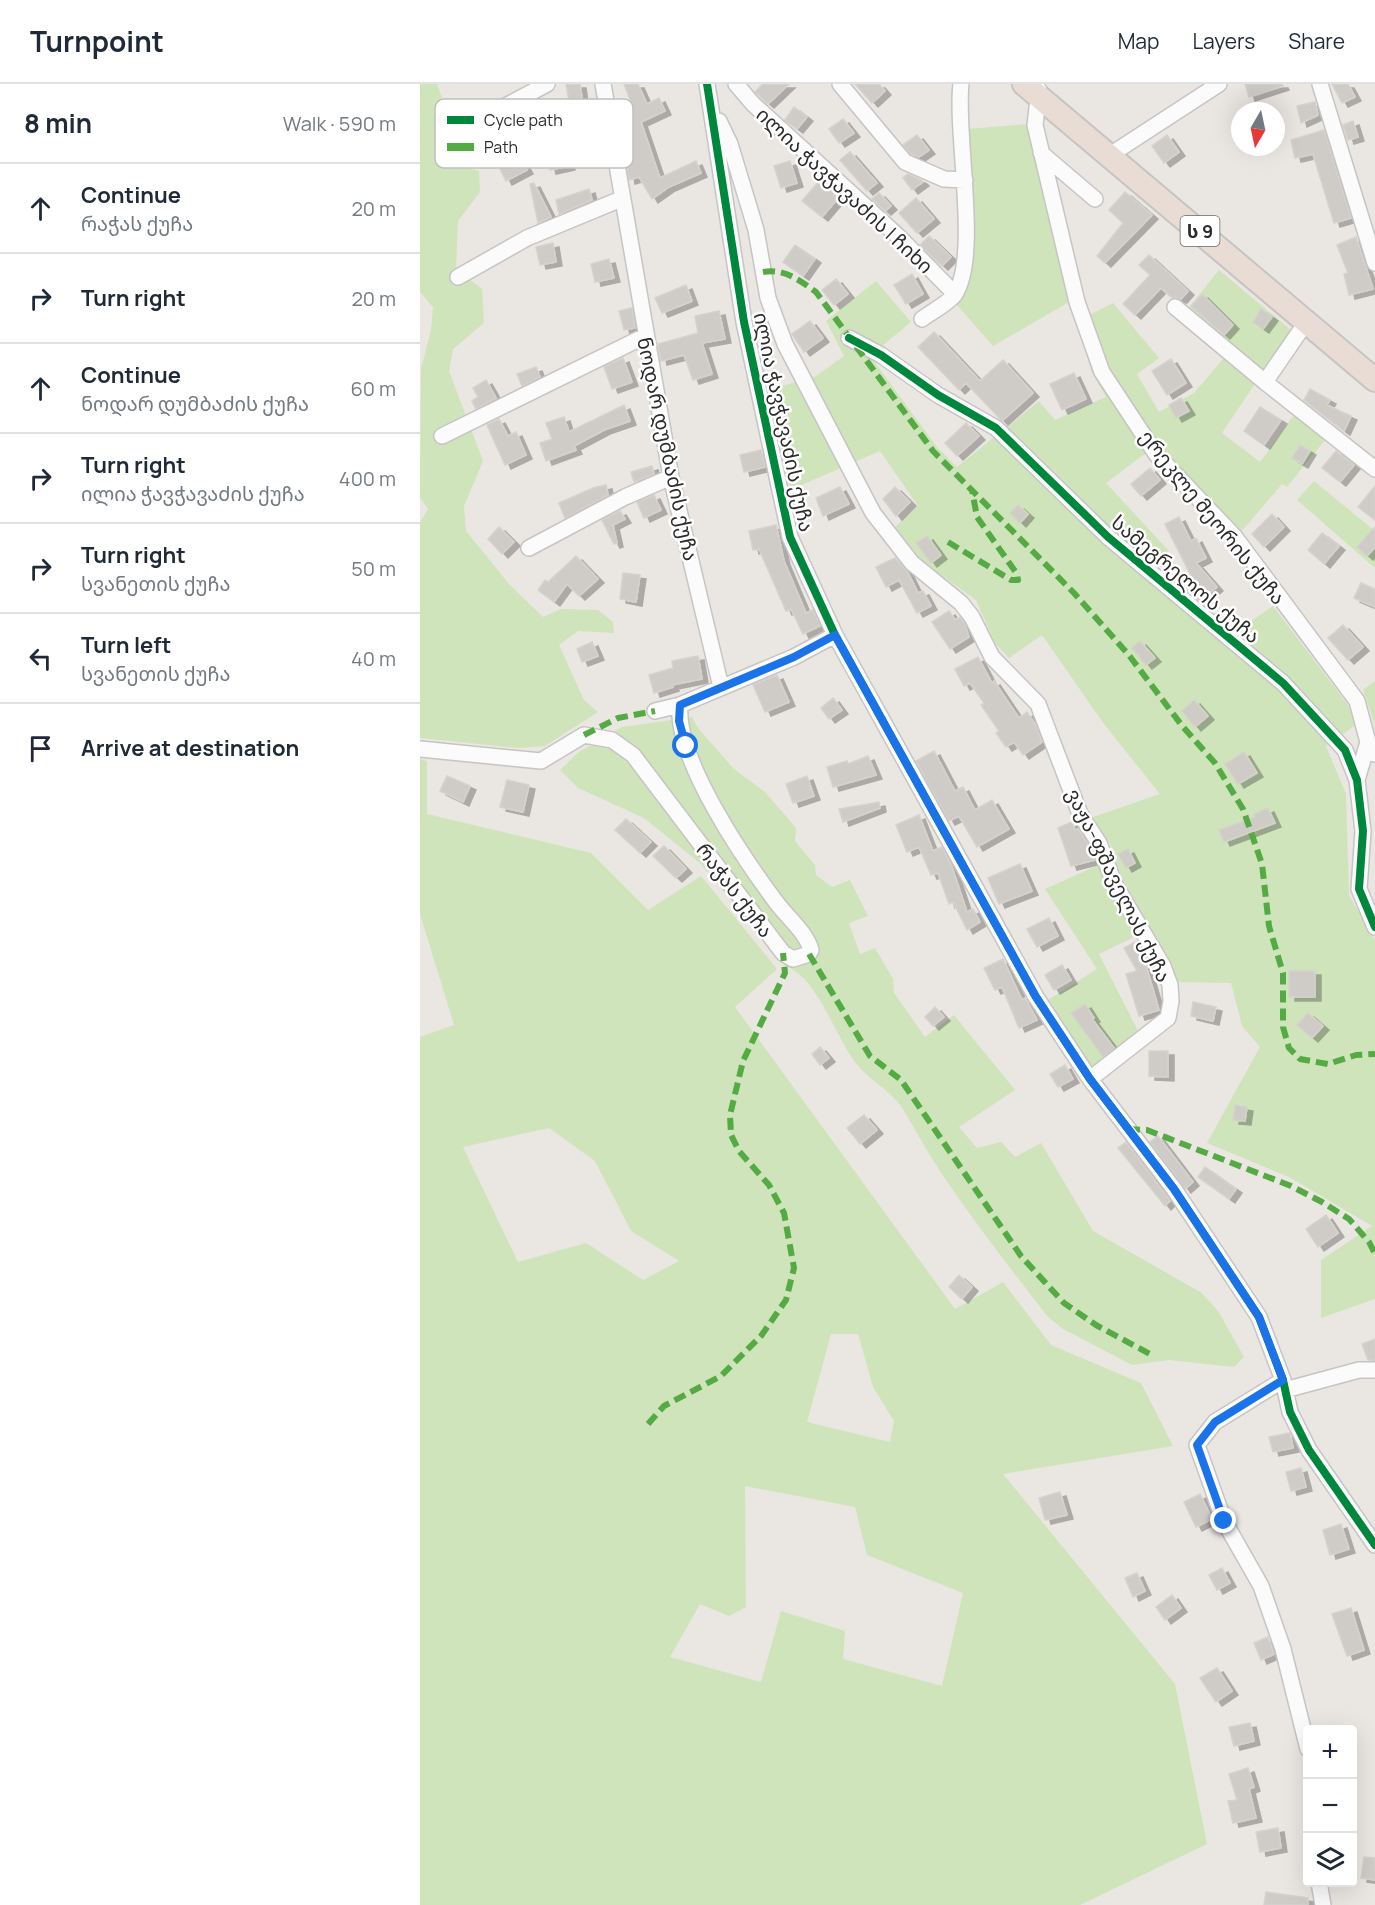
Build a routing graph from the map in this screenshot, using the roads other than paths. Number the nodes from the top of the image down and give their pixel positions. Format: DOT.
graph roads {
  1 [pos="547,84"];
  2 [pos="603,84"];
  3 [pos="707,84"];
  4 [pos="736,84"];
  5 [pos="840,84"];
  6 [pos="961,84"];
  7 [pos="1218,84"];
  8 [pos="1320,84"];
  9 [pos="1034,88"];
  10 [pos="519,99"];
  11 [pos="605,99"];
  12 [pos="712,108"];
  13 [pos="1041,153"];
  14 [pos="1110,155"];
  15 [pos="616,168"];
  16 [pos="965,180"];
  17 [pos="621,199"];
  18 [pos="1095,199"];
  19 [pos="1375,263"];
  20 [pos="458,277"];
  21 [pos="955,294"];
  22 [pos="1175,307"];
  23 [pos="922,319"];
  24 [pos="1307,321"];
  25 [pos="645,336"];
  26 [pos="849,338"];
  27 [pos="1375,380"];
  28 [pos="1265,382"];
  29 [pos="442,436"];
  30 [pos="1375,469"];
  31 [pos="671,477"];
  32 [pos="529,548"];
  33 [pos="835,635"];
  34 [pos="721,687"];
  35 [pos="680,705"];
  36 [pos="655,711"];
  37 [pos="1372,748"];
  38 [pos="420,749"];
  39 [pos="1357,780"];
  40 [pos="1375,927"];
  41 [pos="1090,1079"];
  42 [pos="1375,1370"];
  43 [pos="1284,1385"];
  44 [pos="1375,1545"];
  45 [pos="1303,1729"];
  46 [pos="1320,1887"];
  47 [pos="1323,1905"];
  1 -- 10 [label="street"];
  2 -- 11 [label="street, ნოდარ დუმბაძის ქუჩა"];
  3 -- 12 [label="street, ილია ჭავჭავაძის ქუჩა"];
  4 -- 21 [label="street, ილია ჭავჭავაძის I ჩიხი"];
  5 -- 16 [label="street"];
  6 -- 16 [label="street"];
  7 -- 14 [label="street"];
  8 -- 19 [label="street"];
  9 -- 13 [label="street, ერეკლე მეორის ქუჩა"];
  9 -- 14 [label="highway, ს 9"];
  12 -- 33 [label="street, ილია ჭავჭავაძის ქუჩა"];
  12 -- 41 [label="street, ვაჟა-ფშაველას ქუჩა"];
  13 -- 18 [label="street"];
  13 -- 37 [label="street, ერეკლე მეორის ქუჩა"];
  14 -- 24 [label="highway, ს 9"];
  15 -- 17 [label="street, ნოდარ დუმბაძის ქუჩა"];
  16 -- 21 [label="street"];
  17 -- 20 [label="street"];
  17 -- 25 [label="street, ნოდარ დუმბაძის ქუჩა"];
  21 -- 23 [label="street"];
  22 -- 28 [label="street"];
  24 -- 27 [label="highway, ს 9"];
  24 -- 28 [label="street"];
  25 -- 29 [label="street"];
  25 -- 31 [label="street, ნოდარ დუმბაძის ქუჩა"];
  26 -- 39 [label="street, სამეგრელოს ქუჩა"];
  28 -- 30 [label="street"];
  31 -- 32 [label="street"];
  31 -- 34 [label="street, ნოდარ დუმბაძის ქუჩა"];
  33 -- 34 [label="street"];
  33 -- 41 [label="street, ილია ჭავჭავაძის ქუჩა"];
  34 -- 35 [label="street"];
  35 -- 36 [label="street"];
  35 -- 38 [label="street, რაჭას ქუჩა"];
  37 -- 39 [label="street"];
  39 -- 40 [label="street, სამეგრელოს ქუჩა"];
  41 -- 43 [label="street, ილია ჭავჭავაძის ქუჩა"];
  42 -- 43 [label="street"];
  43 -- 44 [label="street, ილია ჭავჭავაძის ქუჩა"];
  43 -- 45 [label="street"];
  46 -- 47 [label="street"];
}
